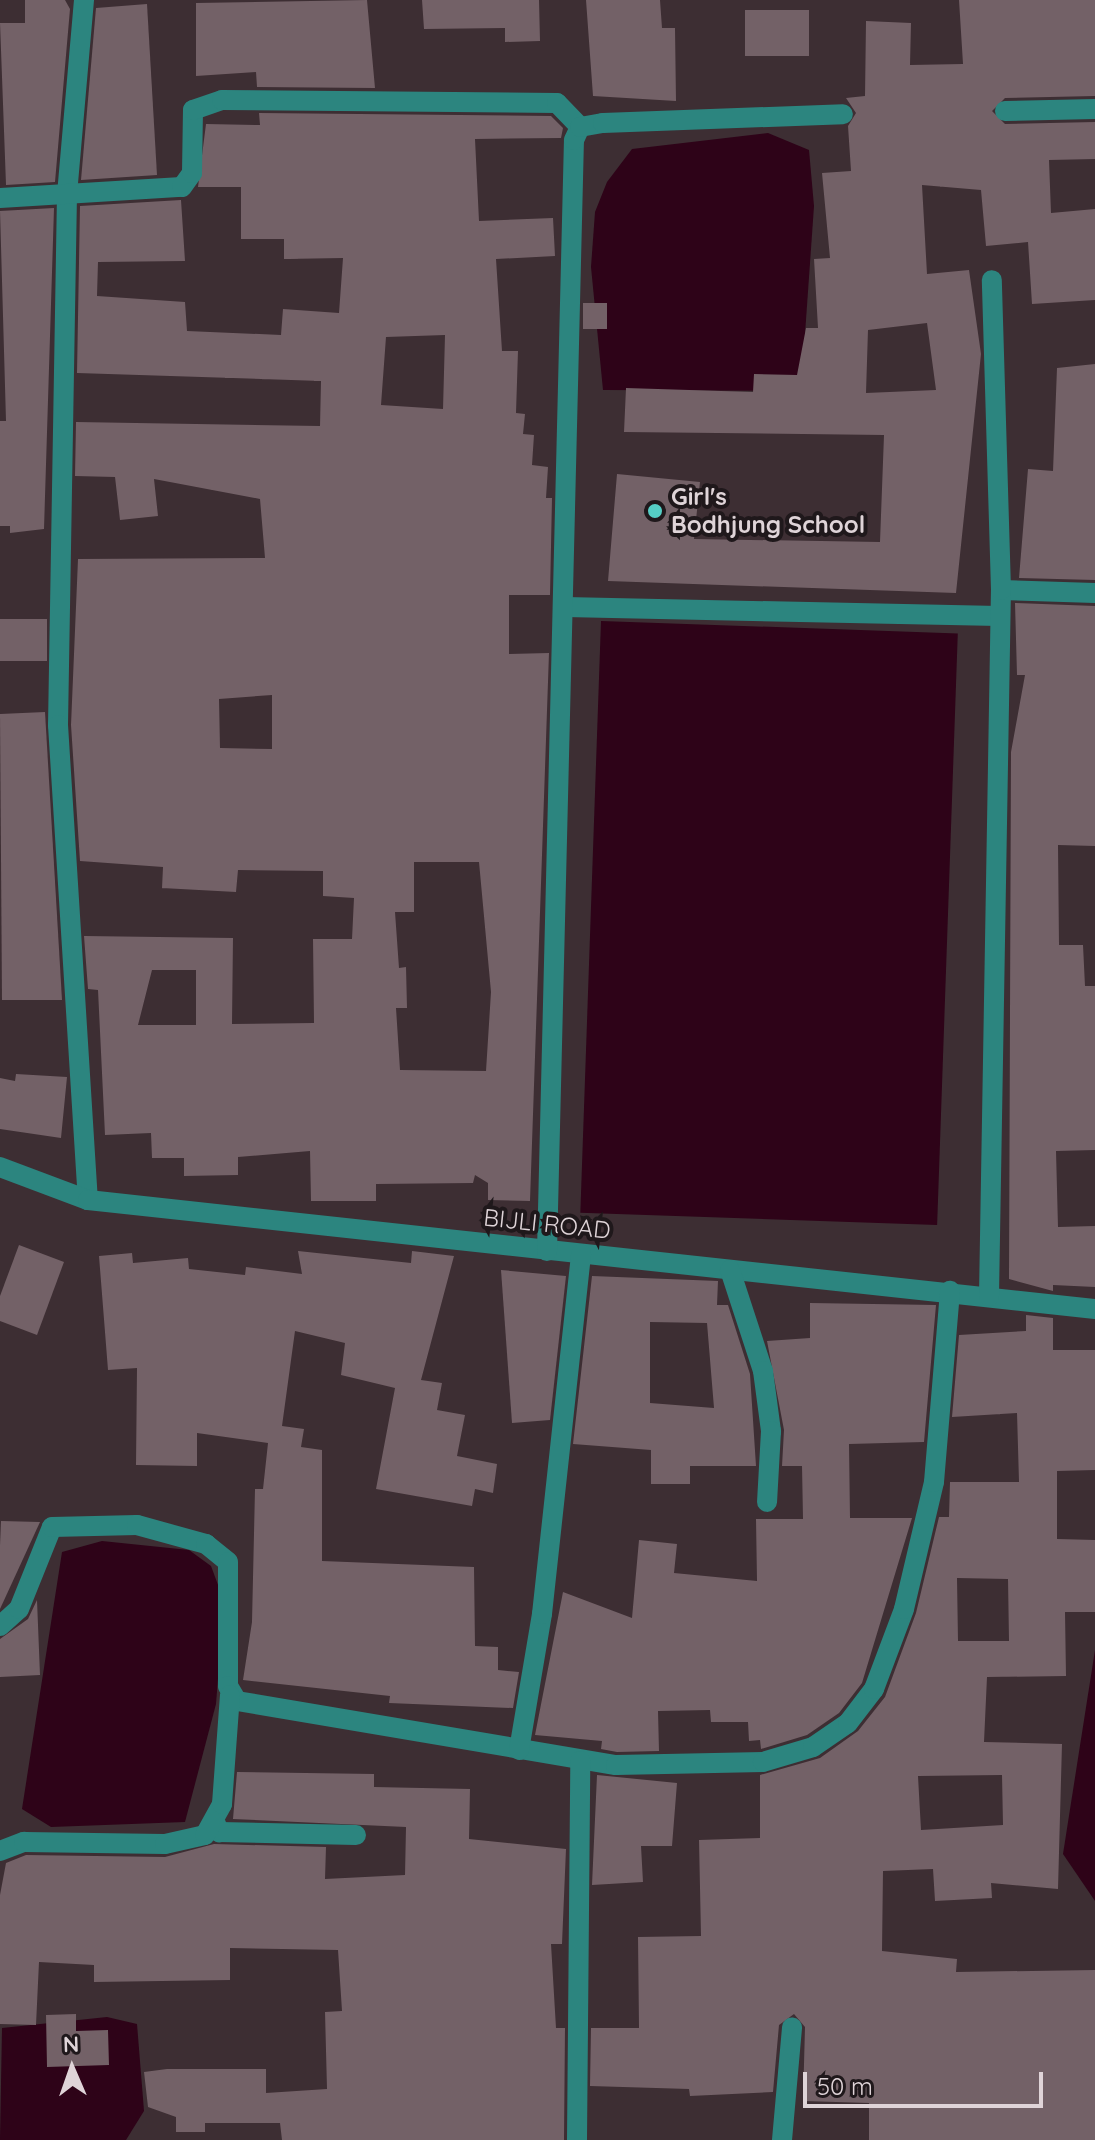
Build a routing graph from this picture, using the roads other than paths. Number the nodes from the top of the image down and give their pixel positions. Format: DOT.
graph roads {
  1 [pos="84,0"];
  2 [pos="1095,109"];
  3 [pos="1005,111"];
  4 [pos="843,114"];
  5 [pos="580,127"];
  6 [pos="67,194"];
  7 [pos="0,198"];
  8 [pos="992,280"];
  9 [pos="1001,590"];
  10 [pos="1095,593"];
  11 [pos="565,607"];
  12 [pos="999,616"];
  13 [pos="0,1167"];
  14 [pos="88,1200"];
  15 [pos="547,1251"];
  16 [pos="581,1254"];
  17 [pos="730,1270"];
  18 [pos="950,1291"];
  19 [pos="989,1296"];
  20 [pos="1095,1309"];
  21 [pos="767,1502"];
  22 [pos="0,1626"];
  23 [pos="230,1695"];
  24 [pos="519,1750"];
  25 [pos="580,1761"];
  26 [pos="216,1824"];
  27 [pos="356,1835"];
  28 [pos="0,1851"];
  29 [pos="792,2027"];
  30 [pos="577,2140"];
  31 [pos="782,2140"];
  1 -- 6 [label="street"];
  2 -- 3 [label="street"];
  4 -- 5 [label="street"];
  5 -- 6 [label="street"];
  5 -- 11 [label="street"];
  6 -- 7 [label="street"];
  6 -- 14 [label="street"];
  8 -- 9 [label="street"];
  9 -- 10 [label="street"];
  9 -- 12 [label="street"];
  11 -- 12 [label="street"];
  11 -- 15 [label="street"];
  12 -- 19 [label="street"];
  13 -- 14 [label="street, BIJLI ROAD"];
  14 -- 15 [label="street, BIJLI ROAD"];
  15 -- 16 [label="street, BIJLI ROAD"];
  16 -- 17 [label="street, BIJLI ROAD"];
  16 -- 24 [label="street"];
  17 -- 18 [label="street, BIJLI ROAD"];
  17 -- 21 [label="street"];
  18 -- 19 [label="street, BIJLI ROAD"];
  18 -- 25 [label="street"];
  19 -- 20 [label="street, BIJLI ROAD"];
  22 -- 23 [label="street"];
  23 -- 24 [label="street"];
  23 -- 26 [label="street"];
  24 -- 25 [label="street"];
  25 -- 30 [label="street"];
  26 -- 27 [label="street"];
  26 -- 28 [label="street"];
  29 -- 31 [label="street"];
}
